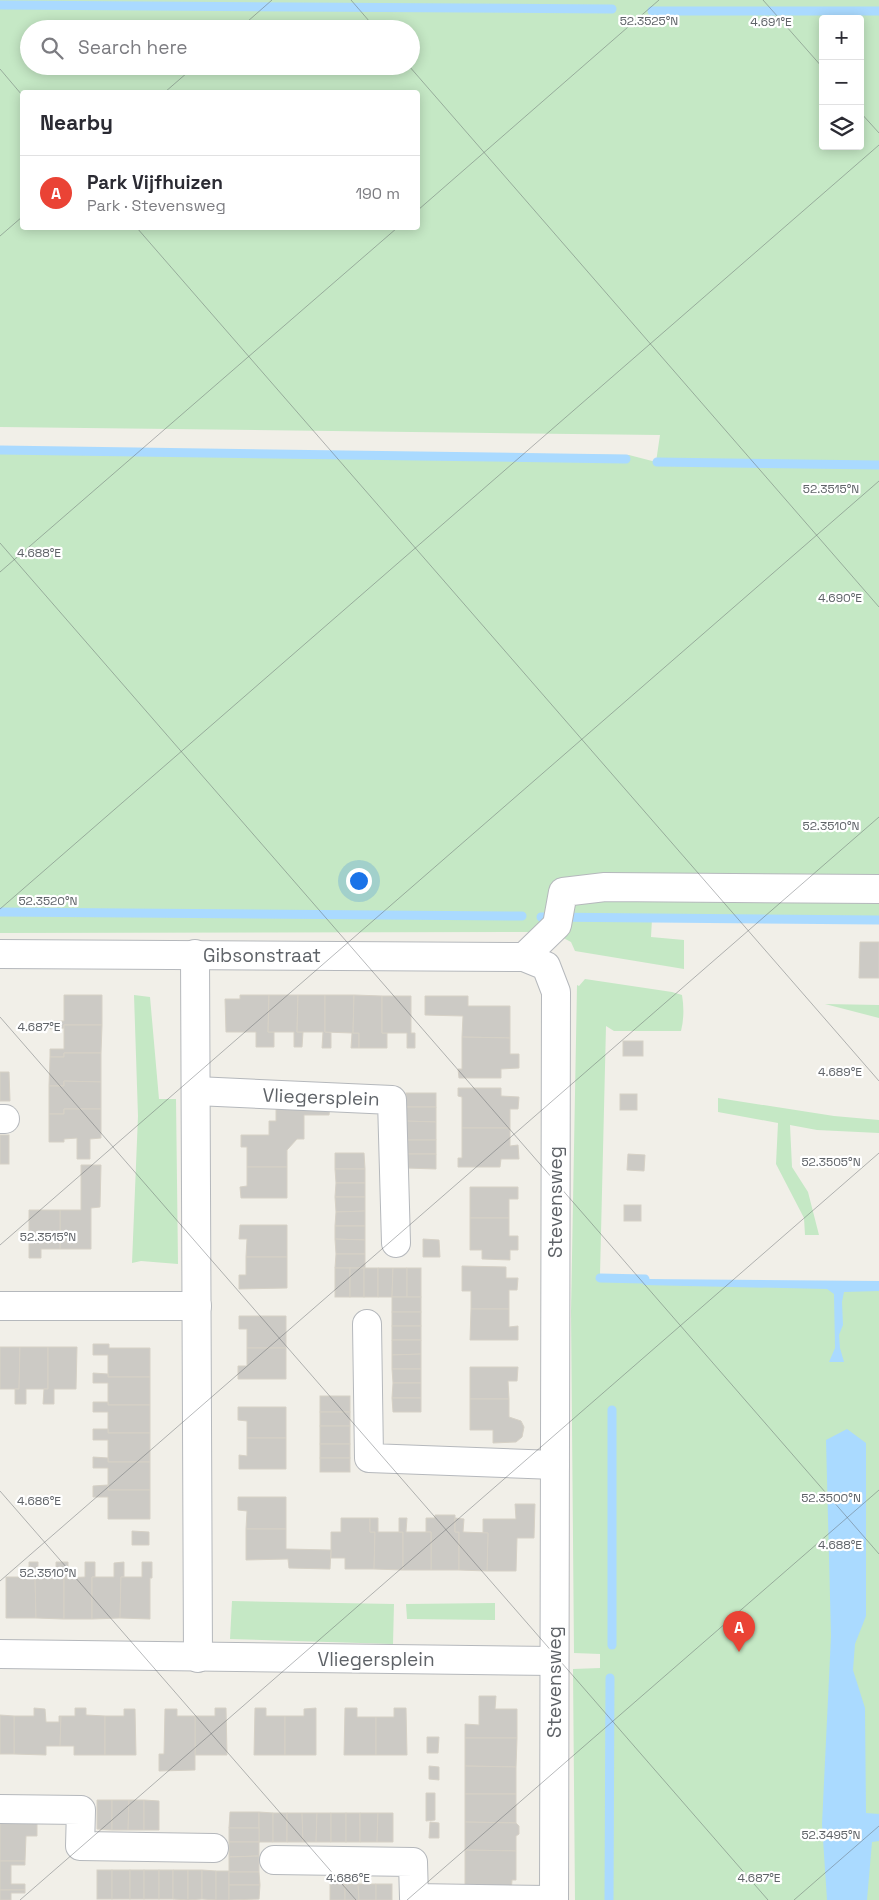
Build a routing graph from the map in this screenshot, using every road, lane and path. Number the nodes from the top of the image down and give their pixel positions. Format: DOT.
graph roads {
  1 [pos="879,889"];
  2 [pos="0,954"];
  3 [pos="195,954"];
  4 [pos="524,957"];
  5 [pos="196,1091"];
  6 [pos="396,1243"];
  7 [pos="0,1306"];
  8 [pos="197,1306"];
  9 [pos="367,1324"];
  10 [pos="555,1465"];
  11 [pos="0,1654"];
  12 [pos="198,1658"];
  13 [pos="554,1660"];
  14 [pos="0,1809"];
  15 [pos="214,1848"];
  16 [pos="274,1860"];
  17 [pos="547,1900"];
  18 [pos="554,1900"];
  1 -- 4 [label="street"];
  2 -- 3 [label="street, Gibsonstraat"];
  3 -- 4 [label="street, Gibsonstraat"];
  3 -- 5 [label="street"];
  4 -- 10 [label="street, Stevensweg"];
  5 -- 6 [label="street, Vliegersplein"];
  5 -- 8 [label="street"];
  7 -- 8 [label="street"];
  8 -- 12 [label="street"];
  9 -- 10 [label="street"];
  10 -- 13 [label="street, Stevensweg"];
  11 -- 12 [label="street, Vliegersplein"];
  12 -- 13 [label="street, Vliegersplein"];
  13 -- 18 [label="street, Stevensweg"];
  14 -- 15 [label="street"];
  16 -- 17 [label="street"];
}
